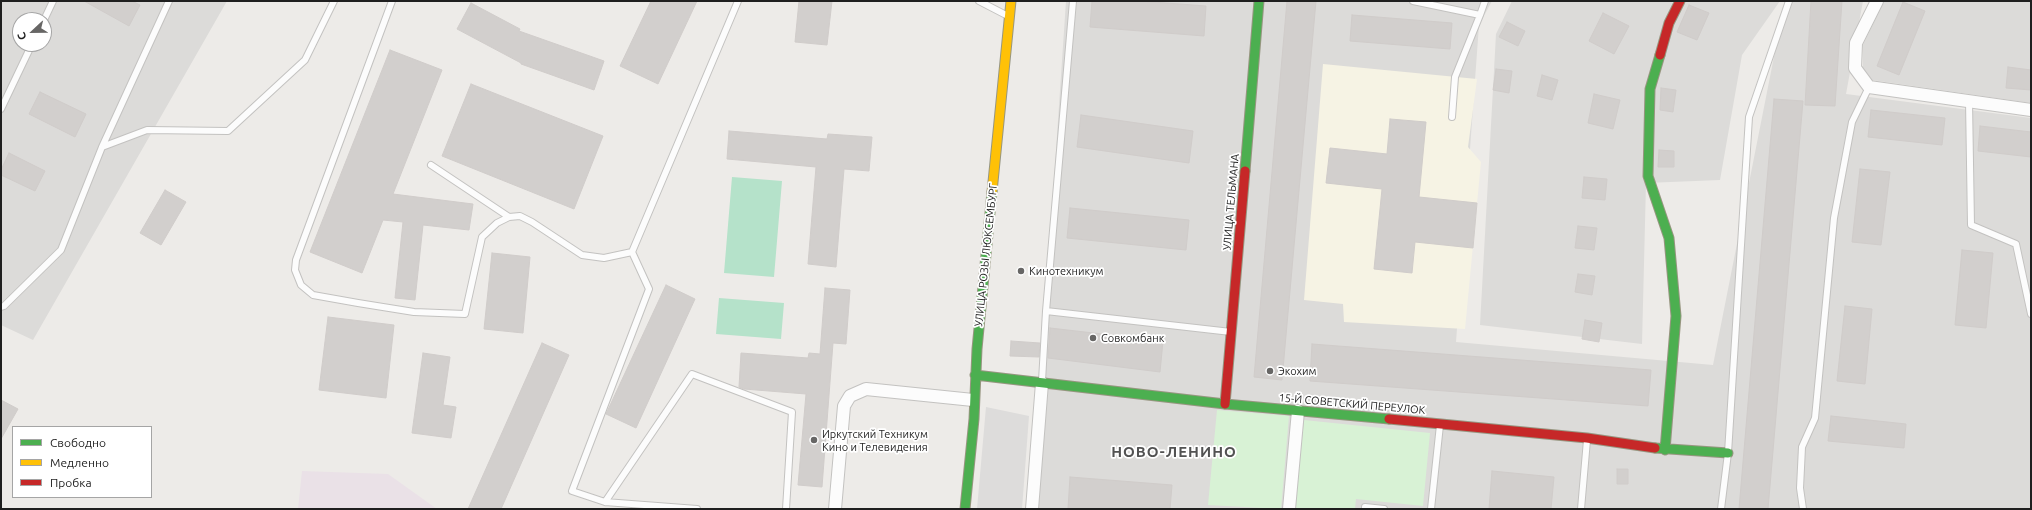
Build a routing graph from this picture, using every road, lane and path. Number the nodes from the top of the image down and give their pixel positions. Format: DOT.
graph roads {
  1 [pos="53,1"];
  2 [pos="169,1"];
  3 [pos="334,1"];
  4 [pos="392,1"];
  5 [pos="738,1"];
  6 [pos="979,1"];
  7 [pos="1011,1"];
  8 [pos="1073,1"];
  9 [pos="1259,1"];
  10 [pos="1413,1"];
  11 [pos="1485,1"];
  12 [pos="1680,1"];
  13 [pos="1789,1"];
  14 [pos="1877,1"];
  15 [pos="48,12"];
  16 [pos="1480,15"];
  17 [pos="1009,17"];
  18 [pos="28,52"];
  19 [pos="1869,87"];
  20 [pos="1969,101"];
  21 [pos="1,108"];
  22 [pos="2031,110"];
  23 [pos="1452,117"];
  24 [pos="102,147"];
  25 [pos="431,165"];
  26 [pos="509,217"];
  27 [pos="632,252"];
  28 [pos="1,307"];
  29 [pos="1046,311"];
  30 [pos="2031,314"];
  31 [pos="1232,332"];
  32 [pos="975,375"];
  33 [pos="1042,383"];
  34 [pos="973,400"];
  35 [pos="1225,404"];
  36 [pos="1298,411"];
  37 [pos="1440,425"];
  38 [pos="1587,438"];
  39 [pos="1665,450"];
  40 [pos="1728,453"];
  41 [pos="605,502"];
  42 [pos="698,509"];
  43 [pos="786,509"];
  44 [pos="835,509"];
  45 [pos="965,509"];
  46 [pos="1032,509"];
  47 [pos="1289,509"];
  48 [pos="1365,509"];
  49 [pos="1384,509"];
  50 [pos="1430,509"];
  51 [pos="1581,509"];
  52 [pos="1721,509"];
  53 [pos="1803,509"];
  1 -- 15 [label="lane"];
  2 -- 24 [label="lane"];
  3 -- 24 [label="lane"];
  4 -- 26 [label="lane"];
  5 -- 27 [label="lane"];
  6 -- 17 [label="lane"];
  7 -- 17 [label="street, УЛИЦА РОЗЫ ЛЮКСЕМБУРГ"];
  8 -- 29 [label="lane"];
  9 -- 31 [label="street, УЛИЦА ТЕЛЬМАНА"];
  10 -- 16 [label="lane"];
  11 -- 16 [label="lane"];
  12 -- 39 [label="street"];
  13 -- 40 [label="lane"];
  14 -- 19 [label="street"];
  16 -- 23 [label="lane"];
  17 -- 32 [label="street, УЛИЦА РОЗЫ ЛЮКСЕМБУРГ"];
  18 -- 21 [label="lane"];
  19 -- 20 [label="street"];
  19 -- 53 [label="lane"];
  20 -- 22 [label="street"];
  20 -- 30 [label="lane"];
  24 -- 28 [label="lane"];
  25 -- 26 [label="lane"];
  26 -- 27 [label="lane"];
  27 -- 41 [label="lane"];
  29 -- 31 [label="lane"];
  29 -- 33 [label="lane"];
  31 -- 35 [label="street, УЛИЦА ТЕЛЬМАНА"];
  32 -- 33 [label="street, 15-Й СОВЕТСКИЙ ПЕРЕУЛОК"];
  32 -- 34 [label="street, УЛИЦА РОЗЫ ЛЮКСЕМБУРГ"];
  33 -- 35 [label="street, 15-Й СОВЕТСКИЙ ПЕРЕУЛОК"];
  33 -- 46 [label="street"];
  34 -- 44 [label="street"];
  34 -- 45 [label="street, УЛИЦА РОЗЫ ЛЮКСЕМБУРГ"];
  35 -- 36 [label="street, 15-Й СОВЕТСКИЙ ПЕРЕУЛОК"];
  36 -- 37 [label="street, 15-Й СОВЕТСКИЙ ПЕРЕУЛОК"];
  36 -- 47 [label="street"];
  37 -- 38 [label="street, 15-Й СОВЕТСКИЙ ПЕРЕУЛОК"];
  37 -- 50 [label="lane"];
  38 -- 39 [label="street, 15-Й СОВЕТСКИЙ ПЕРЕУЛОК"];
  38 -- 51 [label="lane"];
  39 -- 40 [label="street, 15-Й СОВЕТСКИЙ ПЕРЕУЛОК"];
  40 -- 52 [label="lane"];
  41 -- 42 [label="lane"];
  41 -- 43 [label="lane"];
  48 -- 49 [label="lane"];
}
